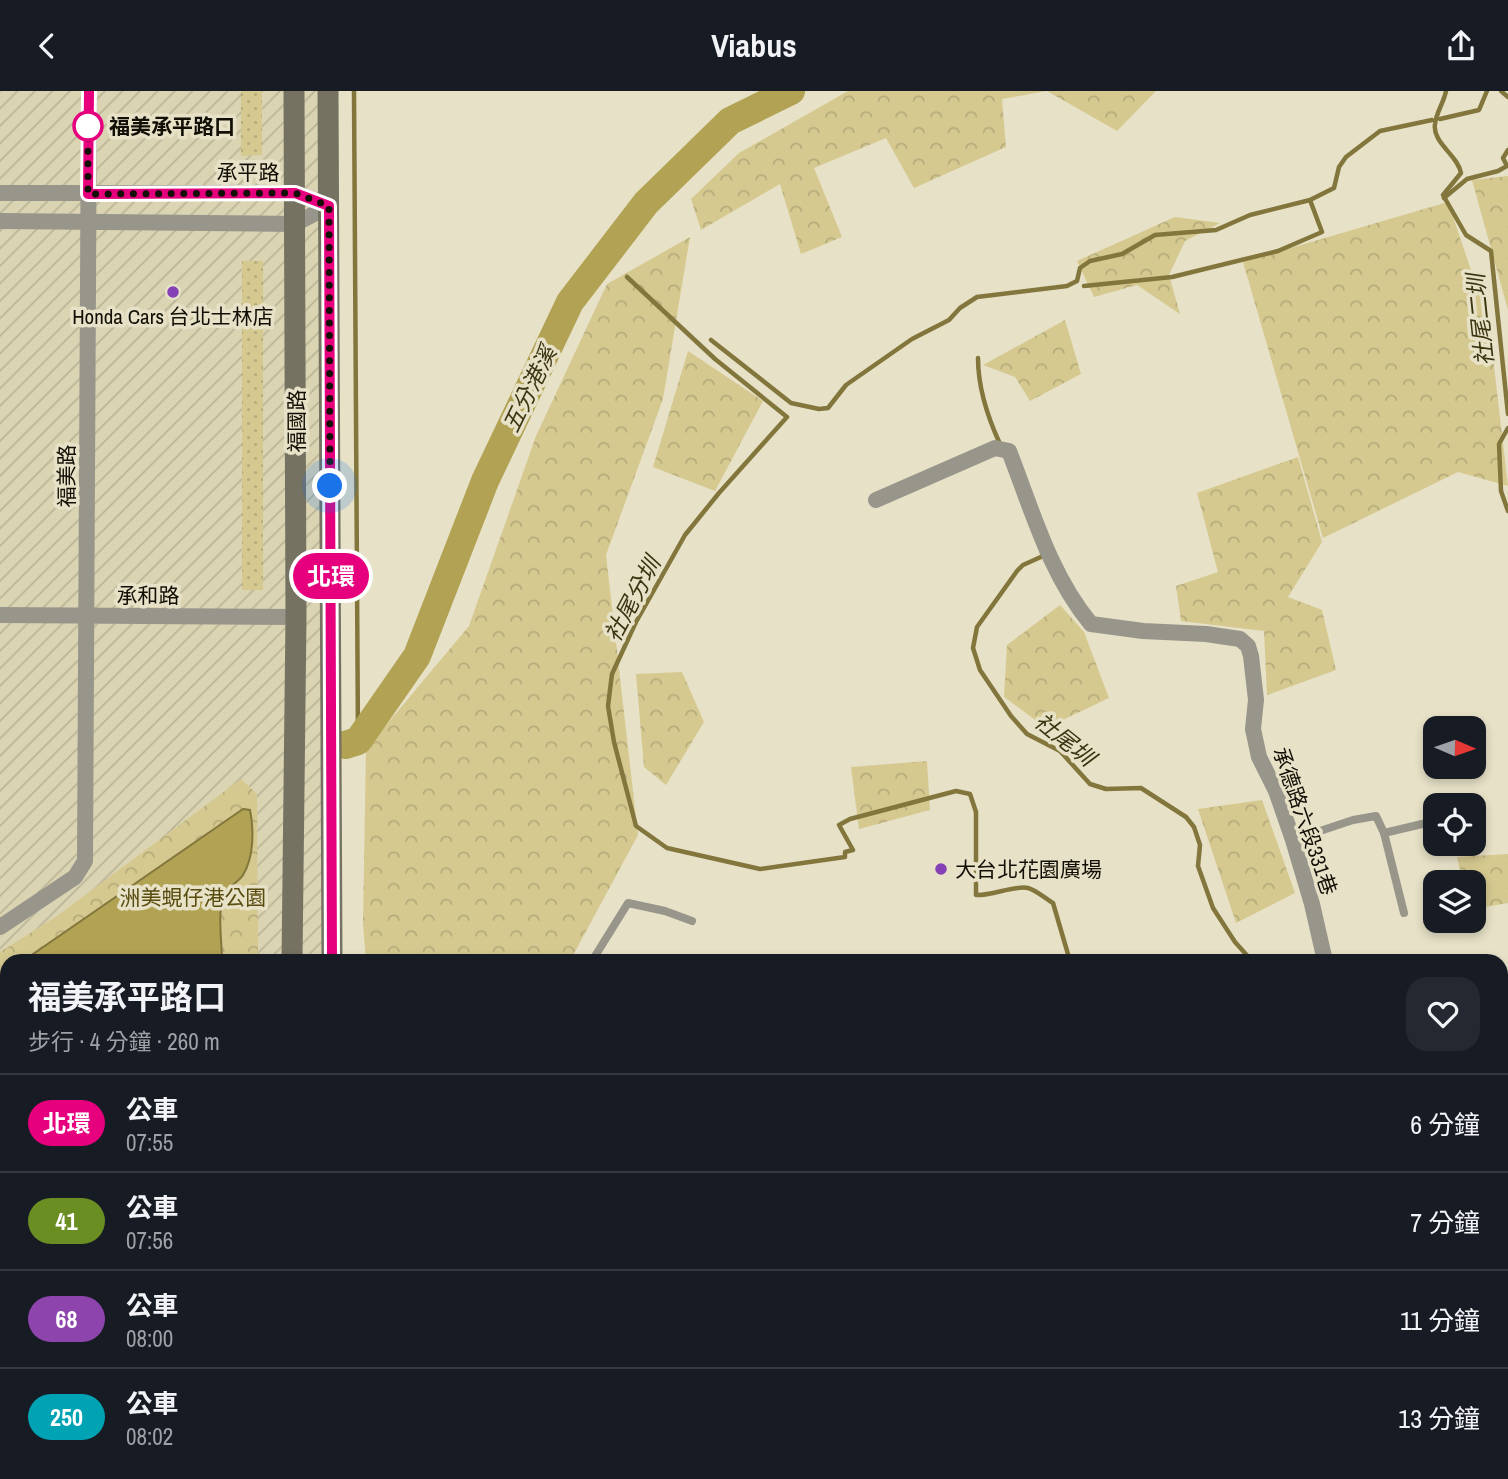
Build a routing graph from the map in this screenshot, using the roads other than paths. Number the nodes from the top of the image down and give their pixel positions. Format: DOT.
graph roads {
  1 [pos="89,91"];
  2 [pos="294,91"];
  3 [pos="328,91"];
  4 [pos="0,193"];
  5 [pos="295,193"];
  6 [pos="88,194"];
  7 [pos="329,206"];
  8 [pos="0,221"];
  9 [pos="88,221"];
  10 [pos="295,223"];
  11 [pos="876,500"];
  12 [pos="0,615"];
  13 [pos="86,616"];
  14 [pos="296,617"];
  15 [pos="1423,824"];
  16 [pos="1384,833"];
  17 [pos="1293,840"];
  18 [pos="1405,913"];
  19 [pos="692,921"];
  20 [pos="0,927"];
  21 [pos="292,954"];
  22 [pos="332,954"];
  23 [pos="596,954"];
  24 [pos="1323,954"];
  1 -- 6 [label="street, 福美路"];
  2 -- 5 [label="street, 福國路"];
  3 -- 7 [label="street, 福國路"];
  4 -- 6 [label="street, 承平路"];
  5 -- 6 [label="street, 承平路"];
  5 -- 7 [label="street, 承平路"];
  5 -- 10 [label="street, 福國路"];
  6 -- 9 [label="street, 福美路"];
  7 -- 10 [label="street"];
  7 -- 22 [label="street, 福國路"];
  8 -- 9 [label="street"];
  9 -- 10 [label="street"];
  9 -- 13 [label="street, 福美路"];
  10 -- 14 [label="street, 福國路"];
  11 -- 17 [label="street, 承德路六段331巷"];
  12 -- 13 [label="street, 承和路"];
  13 -- 14 [label="street, 承和路"];
  13 -- 20 [label="street, 福美路"];
  14 -- 21 [label="street, 福國路"];
  15 -- 16 [label="lane"];
  16 -- 17 [label="lane"];
  16 -- 18 [label="lane"];
  17 -- 24 [label="street, 承德路六段331巷"];
  19 -- 23 [label="lane"];
}
